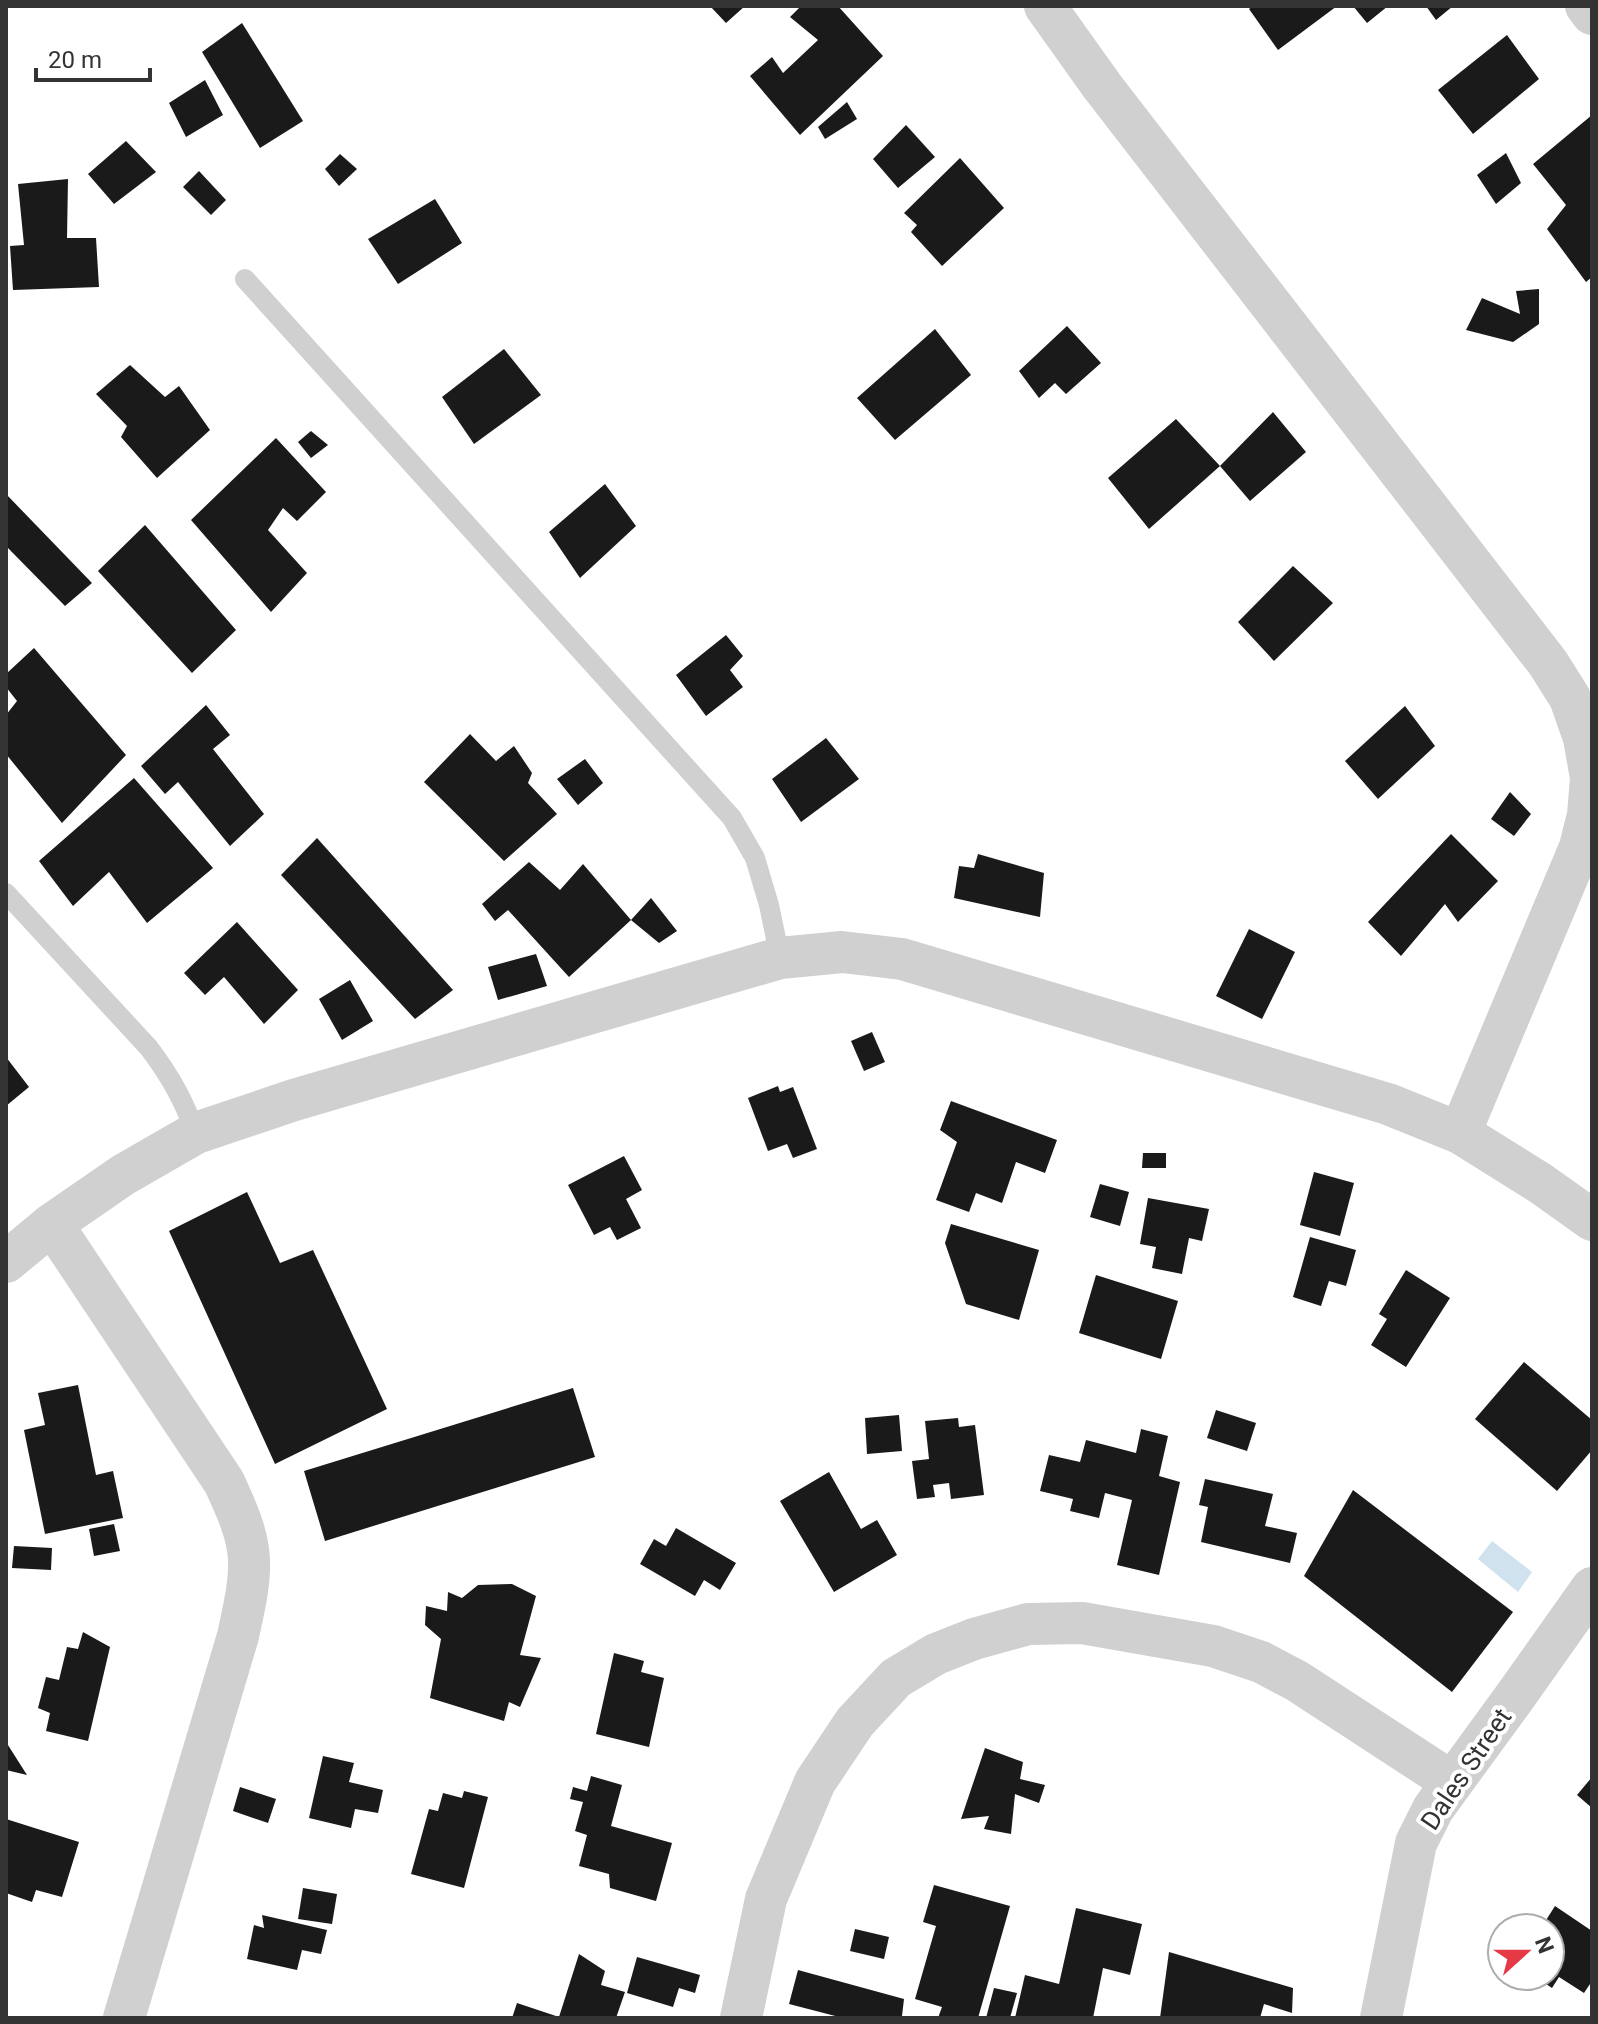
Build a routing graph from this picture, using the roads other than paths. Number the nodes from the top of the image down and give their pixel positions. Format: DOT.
graph roads {
  1 [pos="1045,6"];
  2 [pos="1586,6"];
  3 [pos="1592,14"];
  4 [pos="245,279"];
  5 [pos="6,893"];
  6 [pos="780,958"];
  7 [pos="196,1133"];
  8 [pos="1460,1133"];
  9 [pos="1592,1220"];
  10 [pos="52,1224"];
  11 [pos="6,1262"];
  12 [pos="1592,1588"];
  13 [pos="1452,1782"];
  14 [pos="124,2018"];
  15 [pos="741,2018"];
  16 [pos="1381,2018"];
  1 -- 8 [label="street"];
  2 -- 3 [label="street"];
  4 -- 6 [label="lane"];
  5 -- 7 [label="lane"];
  6 -- 7 [label="street"];
  6 -- 8 [label="street"];
  7 -- 10 [label="street"];
  8 -- 9 [label="street"];
  10 -- 11 [label="street"];
  10 -- 14 [label="street"];
  12 -- 13 [label="street, Dales Street"];
  13 -- 15 [label="street"];
  13 -- 16 [label="street, Dales Street"];
}
